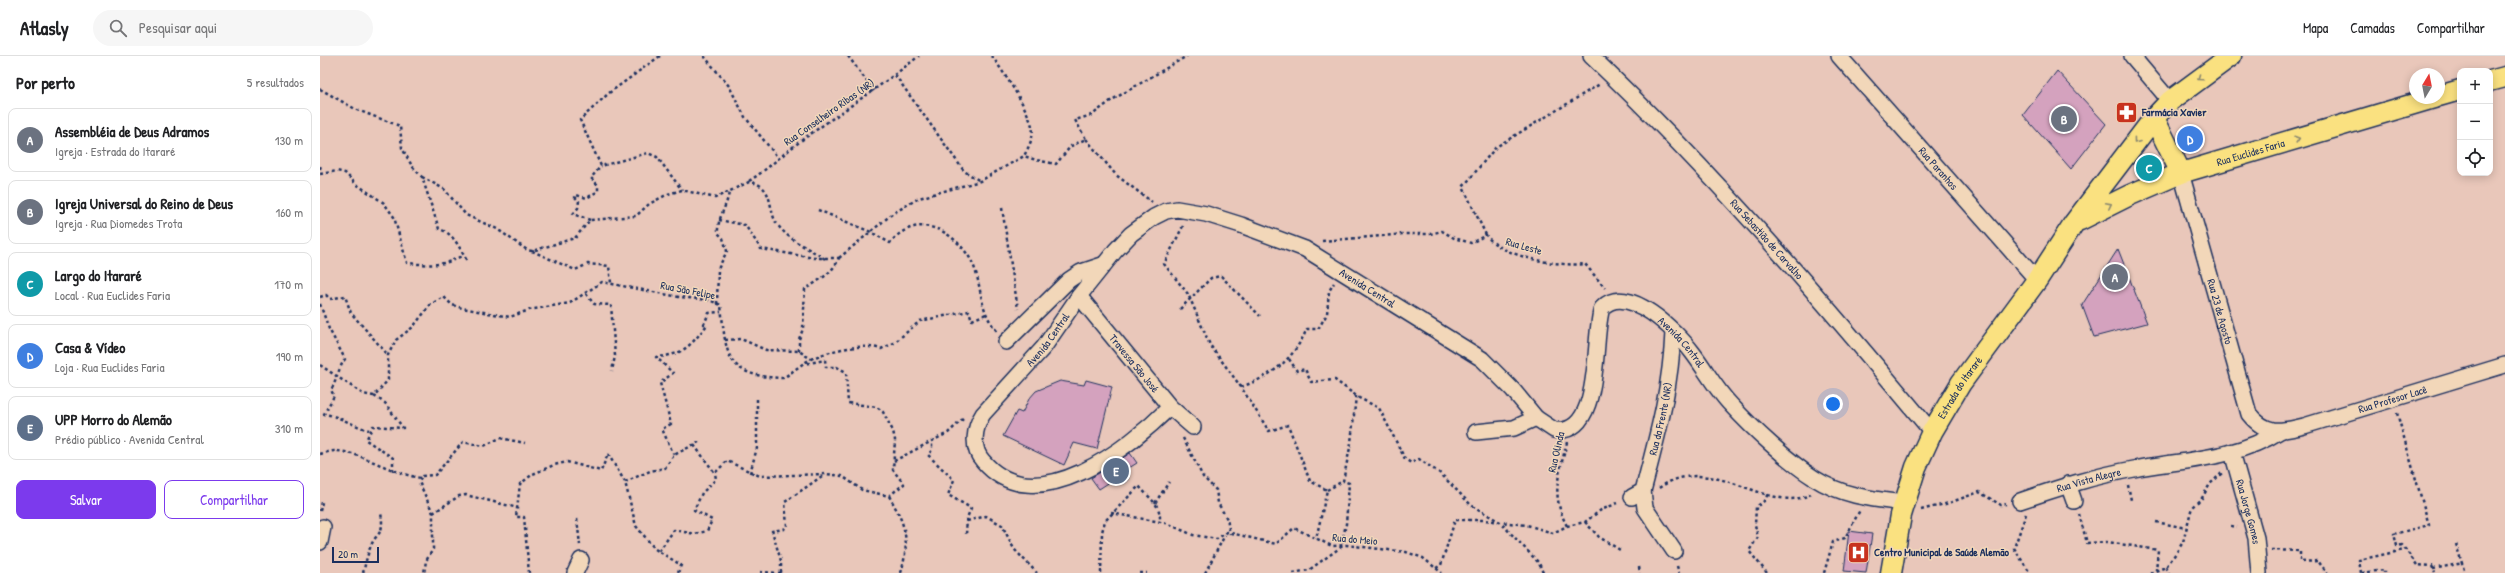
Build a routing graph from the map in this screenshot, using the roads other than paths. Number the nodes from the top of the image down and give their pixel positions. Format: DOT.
graph roads {
  1 [pos="1591,56"];
  2 [pos="1839,56"];
  3 [pos="2132,56"];
  4 [pos="2231,56"];
  5 [pos="2505,77"];
  6 [pos="2493,80"];
  7 [pos="2457,91"];
  8 [pos="2445,94"];
  9 [pos="2170,101"];
  10 [pos="2414,104"];
  11 [pos="2154,118"];
  12 [pos="2181,173"];
  13 [pos="2074,223"];
  14 [pos="1102,265"];
  15 [pos="2038,280"];
  16 [pos="1079,296"];
  17 [pos="1673,332"];
  18 [pos="1006,342"];
  19 [pos="2505,365"];
  20 [pos="1174,410"];
  21 [pos="1536,418"];
  22 [pos="1193,427"];
  23 [pos="2280,431"];
  24 [pos="1476,432"];
  25 [pos="1932,432"];
  26 [pos="2233,459"];
  27 [pos="2068,484"];
  28 [pos="2020,501"];
  29 [pos="2074,501"];
  30 [pos="1903,509"];
  31 [pos="323,527"];
  32 [pos="320,542"];
  33 [pos="1674,551"];
  34 [pos="1891,573"];
  35 [pos="2259,573"];
  1 -- 25 [label="street, Rua Sebastião de Carvalho"];
  2 -- 15 [label="street, Rua Paranhos"];
  3 -- 9 [label="street"];
  4 -- 9 [label="main road, Estrada do Itararé, one-way"];
  5 -- 6 [label="main road"];
  7 -- 8 [label="main road"];
  9 -- 11 [label="main road, Estrada do Itararé"];
  12 -- 10 [label="main road, Rua Euclides Faria, one-way"];
  11 -- 12 [label="main road"];
  11 -- 13 [label="main road, Estrada do Itararé, one-way"];
  13 -- 12 [label="main road, Rua Euclides Faria, one-way"];
  12 -- 23 [label="street, Rua 23 de Agosto"];
  13 -- 15 [label="main road, Estrada do Itararé"];
  14 -- 16 [label="street, Avenida Central"];
  14 -- 18 [label="street"];
  14 -- 21 [label="street, Avenida Central"];
  15 -- 25 [label="main road, Estrada do Itararé"];
  16 -- 20 [label="street, Travessa São José"];
  16 -- 20 [label="street, Avenida Central"];
  17 -- 21 [label="street, Avenida Central"];
  17 -- 30 [label="street, Avenida Central"];
  17 -- 33 [label="street, Rua da Frente (NR)"];
  19 -- 23 [label="street, Rua Profesor Lacê"];
  20 -- 22 [label="street, Travessa São José"];
  21 -- 24 [label="street"];
  23 -- 26 [label="street, Rua Vista Alegre"];
  25 -- 30 [label="main road, Estrada do Itararé"];
  26 -- 27 [label="street, Rua Vista Alegre"];
  26 -- 35 [label="street, Rua Jorge Gomes"];
  27 -- 28 [label="street, Rua Vista Alegre"];
  27 -- 29 [label="street"];
  30 -- 34 [label="main road, Estrada do Itararé"];
  31 -- 32 [label="street"];
}
